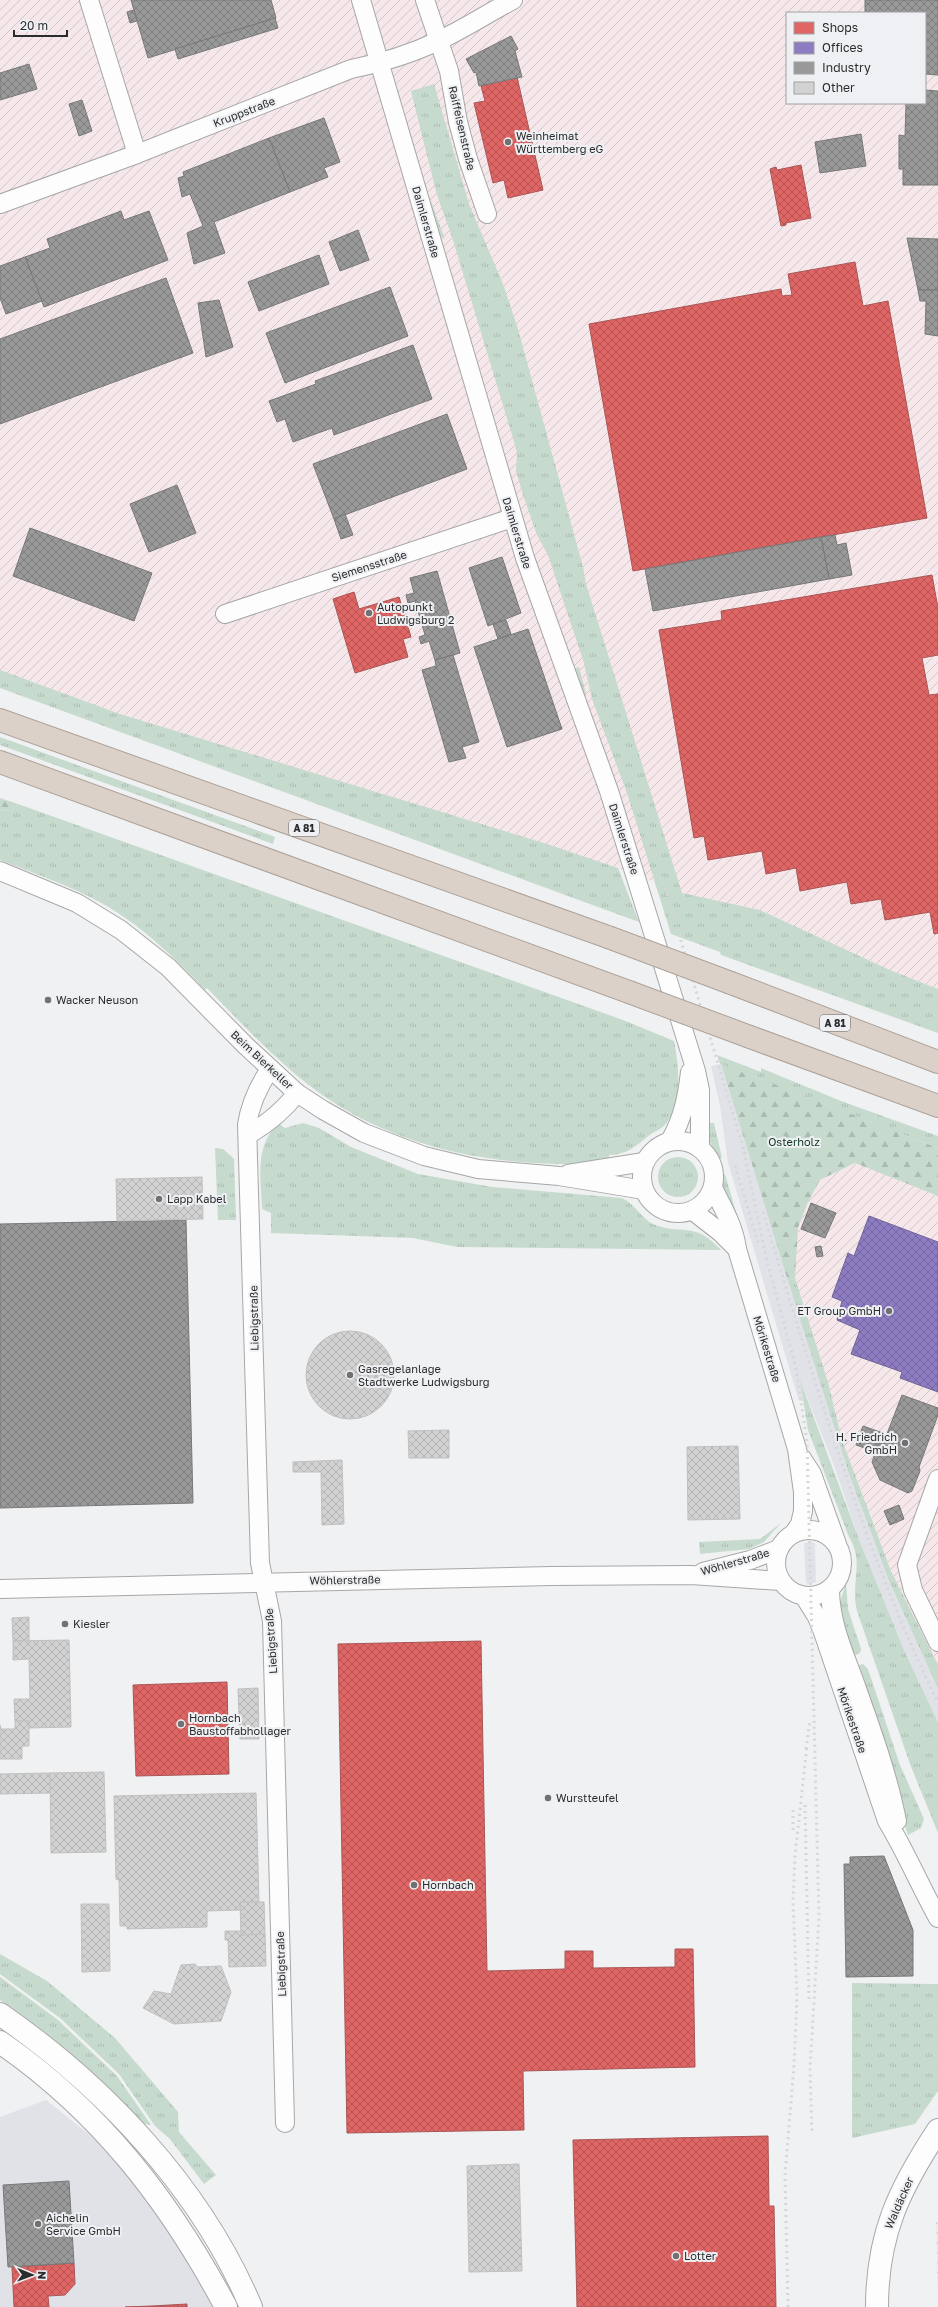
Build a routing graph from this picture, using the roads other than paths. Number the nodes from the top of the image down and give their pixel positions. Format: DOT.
graph roads {
  1 [pos="89,0"];
  2 [pos="361,0"];
  3 [pos="425,0"];
  4 [pos="513,0"];
  5 [pos="439,41"];
  6 [pos="380,63"];
  7 [pos="137,154"];
  8 [pos="0,204"];
  9 [pos="486,214"];
  10 [pos="512,518"];
  11 [pos="225,614"];
  12 [pos="0,720"];
  13 [pos="0,762"];
  14 [pos="0,871"];
  15 [pos="692,1060"];
  16 [pos="938,1062"];
  17 [pos="270,1068"];
  18 [pos="297,1092"];
  19 [pos="938,1106"];
  20 [pos="248,1135"];
  21 [pos="670,1141"];
  22 [pos="700,1148"];
  23 [pos="644,1162"];
  24 [pos="559,1176"];
  25 [pos="713,1188"];
  26 [pos="644,1190"];
  27 [pos="693,1210"];
  28 [pos="737,1249"];
  29 [pos="797,1449"];
  30 [pos="938,1479"];
  31 [pos="794,1533"];
  32 [pos="837,1545"];
  33 [pos="779,1549"];
  34 [pos="691,1575"];
  35 [pos="781,1581"];
  36 [pos="264,1582"];
  37 [pos="0,1588"];
  38 [pos="830,1589"];
  39 [pos="804,1596"];
  40 [pos="938,1642"];
  41 [pos="901,1844"];
  42 [pos="938,1918"];
  43 [pos="0,2014"];
  44 [pos="0,2042"];
  45 [pos="285,2123"];
  46 [pos="938,2130"];
  47 [pos="226,2307"];
  48 [pos="251,2307"];
  49 [pos="877,2307"];
  1 -- 7 [label="street"];
  2 -- 6 [label="street, Daimlerstraße"];
  3 -- 5 [label="street, Raiffeisenstraße"];
  4 -- 5 [label="street"];
  5 -- 6 [label="street"];
  5 -- 9 [label="street, Raiffeisenstraße"];
  6 -- 7 [label="street, Kruppstraße"];
  6 -- 10 [label="street, Daimlerstraße"];
  7 -- 8 [label="street, Kruppstraße"];
  10 -- 11 [label="street, Siemensstraße"];
  10 -- 15 [label="street, Daimlerstraße"];
  12 -- 16 [label="highway, A 81, bridge"];
  13 -- 19 [label="highway, bridge"];
  14 -- 17 [label="street, Beim Bierkeller"];
  15 -- 21 [label="street, Daimlerstraße"];
  15 -- 22 [label="street, Daimlerstraße"];
  17 -- 18 [label="street, Beim Bierkeller"];
  17 -- 20 [label="street, Liebigstraße"];
  18 -- 20 [label="street"];
  18 -- 24 [label="street, Beim Bierkeller"];
  20 -- 36 [label="street, Liebigstraße"];
  21 -- 22 [label="street"];
  21 -- 23 [label="street"];
  22 -- 25 [label="street"];
  23 -- 24 [label="street, Beim Bierkeller"];
  23 -- 26 [label="street"];
  24 -- 26 [label="street, Beim Bierkeller"];
  25 -- 27 [label="street"];
  25 -- 28 [label="street, Mörikestraße"];
  26 -- 27 [label="street"];
  27 -- 28 [label="street, Mörikestraße"];
  28 -- 29 [label="street, Mörikestraße"];
  29 -- 31 [label="street, Mörikestraße"];
  29 -- 32 [label="street, Mörikestraße"];
  30 -- 40 [label="street"];
  31 -- 32 [label="street"];
  31 -- 33 [label="street, Mörikestraße"];
  32 -- 38 [label="street, Mörikestraße"];
  33 -- 34 [label="street, Wöhlerstraße"];
  33 -- 35 [label="street"];
  34 -- 35 [label="street, Wöhlerstraße"];
  34 -- 36 [label="street, Wöhlerstraße"];
  35 -- 39 [label="street"];
  36 -- 37 [label="street, Wöhlerstraße"];
  36 -- 45 [label="street, Liebigstraße"];
  38 -- 39 [label="street"];
  38 -- 41 [label="street, Mörikestraße"];
  39 -- 41 [label="street, Mörikestraße"];
  41 -- 42 [label="street, Mörikestraße"];
  43 -- 48 [label="main road"];
  44 -- 47 [label="main road"];
  46 -- 49 [label="main road, Waldäcker"];
}
